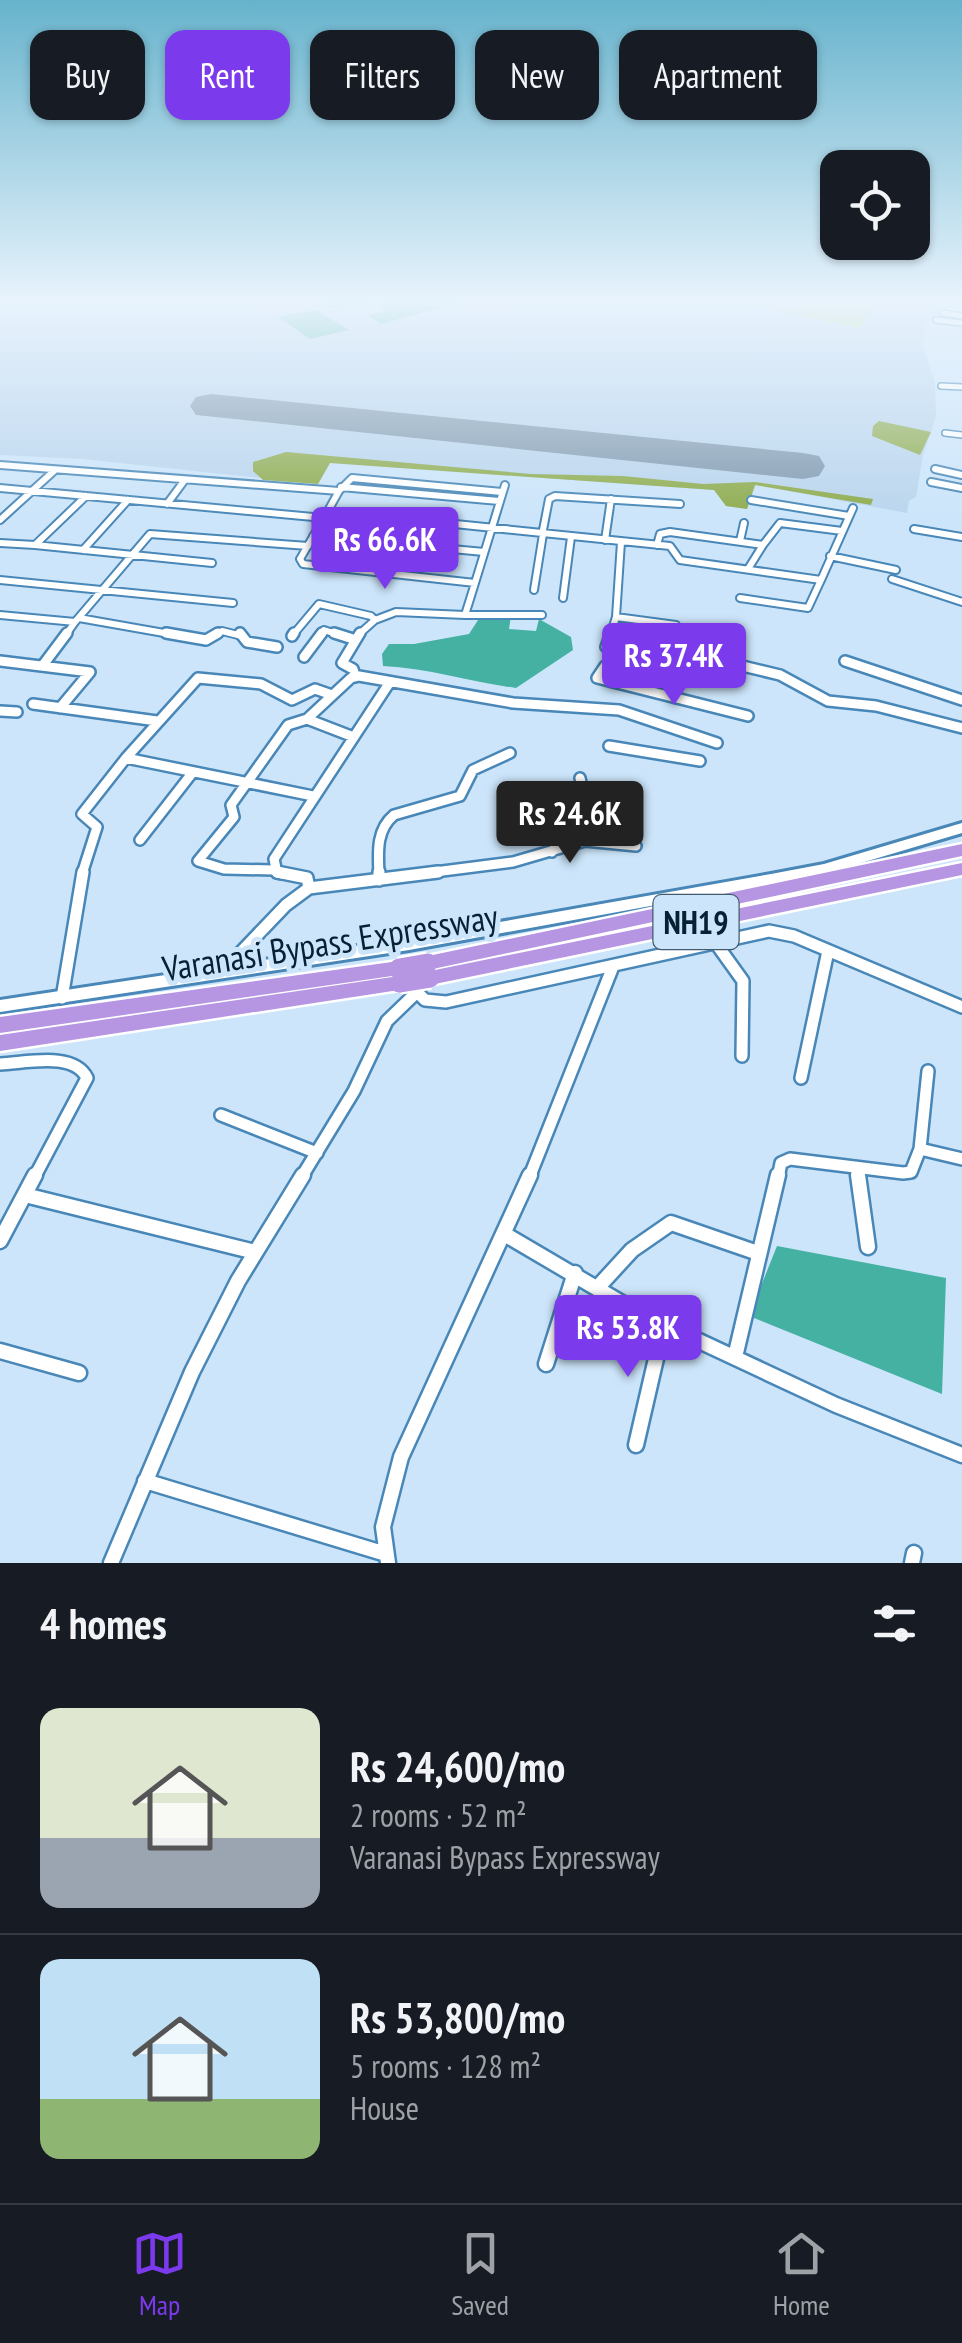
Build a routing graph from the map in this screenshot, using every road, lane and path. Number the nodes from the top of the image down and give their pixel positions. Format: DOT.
graph roads {
  1 [pos="941,386"];
  2 [pos="962,388"];
  3 [pos="945,433"];
  4 [pos="962,435"];
  5 [pos="0,465"];
  6 [pos="935,469"];
  7 [pos="55,470"];
  8 [pos="962,476"];
  9 [pos="184,481"];
  10 [pos="930,482"];
  11 [pos="0,488"];
  12 [pos="504,488"];
  13 [pos="962,488"];
  14 [pos="340,489"];
  15 [pos="32,491"];
  16 [pos="86,496"];
  17 [pos="611,499"];
  18 [pos="128,500"];
  19 [pos="750,500"];
  20 [pos="499,502"];
  21 [pos="167,504"];
  22 [pos="680,504"];
  23 [pos="851,512"];
  24 [pos="326,514"];
  25 [pos="1,517"];
  26 [pos="744,523"];
  27 [pos="491,525"];
  28 [pos="914,529"];
  29 [pos="842,531"];
  30 [pos="543,532"];
  31 [pos="313,536"];
  32 [pos="962,536"];
  33 [pos="571,537"];
  34 [pos="605,540"];
  35 [pos="740,541"];
  36 [pos="621,542"];
  37 [pos="0,543"];
  38 [pos="762,544"];
  39 [pos="35,545"];
  40 [pos="656,545"];
  41 [pos="308,546"];
  42 [pos="84,550"];
  43 [pos="484,552"];
  44 [pos="132,555"];
  45 [pos="830,556"];
  46 [pos="212,563"];
  47 [pos="748,569"];
  48 [pos="0,580"];
  49 [pos="820,580"];
  50 [pos="475,583"];
  51 [pos="106,589"];
  52 [pos="534,590"];
  53 [pos="563,598"];
  54 [pos="740,598"];
  55 [pos="962,602"];
  56 [pos="234,603"];
  57 [pos="0,615"];
  58 [pos="465,615"];
  59 [pos="542,615"];
  60 [pos="616,617"];
  61 [pos="77,620"];
  62 [pos="374,620"];
  63 [pos="292,636"];
  64 [pos="353,639"];
  65 [pos="277,647"];
  66 [pos="606,647"];
  67 [pos="671,652"];
  68 [pos="304,657"];
  69 [pos="0,660"];
  70 [pos="845,661"];
  71 [pos="734,664"];
  72 [pos="43,666"];
  73 [pos="605,666"];
  74 [pos="355,676"];
  75 [pos="390,682"];
  76 [pos="332,695"];
  77 [pos="962,700"];
  78 [pos="33,704"];
  79 [pos="60,708"];
  80 [pos="0,710"];
  81 [pos="17,712"];
  82 [pos="748,716"];
  83 [pos="307,718"];
  84 [pos="157,720"];
  85 [pos="962,728"];
  86 [pos="350,736"];
  87 [pos="717,743"];
  88 [pos="610,746"];
  89 [pos="510,752"];
  90 [pos="126,758"];
  91 [pos="700,761"];
  92 [pos="193,772"];
  93 [pos="580,778"];
  94 [pos="249,783"];
  95 [pos="313,796"];
  96 [pos="962,828"];
  97 [pos="140,840"];
  98 [pos="636,846"];
  99 [pos="902,846"];
  100 [pos="962,850"];
  101 [pos="552,852"];
  102 [pos="886,865"];
  103 [pos="962,869"];
  104 [pos="274,870"];
  105 [pos="379,880"];
  106 [pos="309,888"];
  107 [pos="715,942"];
  108 [pos="408,944"];
  109 [pos="828,951"];
  110 [pos="612,969"];
  111 [pos="429,970"];
  112 [pos="221,974"];
  113 [pos="405,981"];
  114 [pos="62,998"];
  115 [pos="0,1006"];
  116 [pos="962,1007"];
  117 [pos="0,1025"];
  118 [pos="0,1043"];
  119 [pos="742,1056"];
  120 [pos="0,1064"];
  121 [pos="928,1071"];
  122 [pos="801,1078"];
  123 [pos="221,1115"];
  124 [pos="920,1149"];
  125 [pos="317,1153"];
  126 [pos="962,1159"];
  127 [pos="858,1169"];
  128 [pos="25,1195"];
  129 [pos="506,1234"];
  130 [pos="0,1241"];
  131 [pos="868,1247"];
  132 [pos="255,1252"];
  133 [pos="758,1253"];
  134 [pos="576,1273"];
  135 [pos="598,1288"];
  136 [pos="664,1324"];
  137 [pos="0,1351"];
  138 [pos="736,1357"];
  139 [pos="546,1364"];
  140 [pos="79,1373"];
  141 [pos="636,1445"];
  142 [pos="962,1455"];
  143 [pos="144,1481"];
  144 [pos="387,1558"];
  145 [pos="110,1563"];
  1 -- 2 [label="street"];
  3 -- 4 [label="street"];
  5 -- 7 [label="street"];
  6 -- 8 [label="street"];
  7 -- 9 [label="street"];
  7 -- 15 [label="street"];
  9 -- 14 [label="street"];
  9 -- 21 [label="street"];
  10 -- 13 [label="street"];
  11 -- 15 [label="street"];
  12 -- 14 [label="street"];
  12 -- 20 [label="street"];
  14 -- 20 [label="street"];
  14 -- 24 [label="street"];
  15 -- 16 [label="street"];
  15 -- 25 [label="street"];
  16 -- 18 [label="street"];
  16 -- 39 [label="street"];
  17 -- 22 [label="street"];
  17 -- 30 [label="street"];
  17 -- 34 [label="street"];
  18 -- 21 [label="street"];
  18 -- 42 [label="street"];
  19 -- 23 [label="street"];
  20 -- 27 [label="street"];
  21 -- 24 [label="street"];
  23 -- 29 [label="street"];
  24 -- 27 [label="street"];
  24 -- 31 [label="street"];
  26 -- 35 [label="street"];
  27 -- 30 [label="street"];
  27 -- 43 [label="street"];
  28 -- 32 [label="street"];
  29 -- 38 [label="street"];
  29 -- 45 [label="street"];
  30 -- 33 [label="street"];
  30 -- 52 [label="street"];
  31 -- 41 [label="street"];
  31 -- 43 [label="street"];
  33 -- 34 [label="street"];
  33 -- 53 [label="street"];
  34 -- 36 [label="street"];
  35 -- 38 [label="street"];
  35 -- 40 [label="street"];
  36 -- 40 [label="street"];
  36 -- 60 [label="street"];
  37 -- 39 [label="street"];
  38 -- 47 [label="street"];
  39 -- 42 [label="street"];
  40 -- 47 [label="street"];
  41 -- 44 [label="street"];
  41 -- 50 [label="street"];
  42 -- 44 [label="street"];
  43 -- 50 [label="street"];
  44 -- 46 [label="street"];
  44 -- 51 [label="street"];
  45 -- 49 [label="street"];
  45 -- 55 [label="street"];
  47 -- 49 [label="street"];
  48 -- 51 [label="street"];
  49 -- 54 [label="street"];
  50 -- 58 [label="street"];
  51 -- 56 [label="street"];
  51 -- 61 [label="street"];
  57 -- 61 [label="street"];
  58 -- 59 [label="street"];
  58 -- 62 [label="street"];
  60 -- 66 [label="street"];
  60 -- 67 [label="street"];
  61 -- 65 [label="street"];
  61 -- 72 [label="street"];
  62 -- 63 [label="street"];
  62 -- 64 [label="street"];
  64 -- 68 [label="street"];
  64 -- 74 [label="street"];
  69 -- 72 [label="street"];
  70 -- 77 [label="street"];
  71 -- 85 [label="street"];
  72 -- 79 [label="street"];
  73 -- 82 [label="street"];
  74 -- 75 [label="street"];
  74 -- 76 [label="street"];
  75 -- 86 [label="street"];
  75 -- 87 [label="street"];
  76 -- 83 [label="street"];
  76 -- 84 [label="street"];
  78 -- 79 [label="street"];
  79 -- 84 [label="street"];
  80 -- 81 [label="street"];
  83 -- 86 [label="street"];
  83 -- 94 [label="street"];
  84 -- 90 [label="street"];
  86 -- 95 [label="street"];
  88 -- 91 [label="street"];
  89 -- 105 [label="street"];
  90 -- 92 [label="street"];
  90 -- 114 [label="street"];
  92 -- 94 [label="street"];
  92 -- 97 [label="street"];
  93 -- 101 [label="street"];
  94 -- 95 [label="street"];
  94 -- 104 [label="street"];
  95 -- 104 [label="street"];
  96 -- 99 [label="street"];
  98 -- 101 [label="street"];
  99 -- 102 [label="highway"];
  99 -- 108 [label="street"];
  100 -- 102 [label="highway, Varanasi Bypass Expressway / NH19"];
  101 -- 105 [label="street"];
  102 -- 111 [label="highway, Varanasi Bypass Expressway / NH19"];
  103 -- 111 [label="highway, Varanasi Bypass Expressway / NH19"];
  104 -- 106 [label="street"];
  105 -- 106 [label="street"];
  106 -- 112 [label="street"];
  107 -- 109 [label="street"];
  107 -- 110 [label="street"];
  107 -- 119 [label="street"];
  108 -- 112 [label="street"];
  108 -- 113 [label="street"];
  109 -- 116 [label="street"];
  109 -- 122 [label="street"];
  110 -- 113 [label="street"];
  110 -- 129 [label="street"];
  111 -- 113 [label="highway, Varanasi Bypass Expressway / NH19, bridge"];
  112 -- 114 [label="street"];
  113 -- 117 [label="highway, Varanasi Bypass Expressway / NH19"];
  113 -- 118 [label="highway, Varanasi Bypass Expressway / NH19"];
  113 -- 125 [label="street"];
  114 -- 115 [label="street"];
  120 -- 128 [label="street"];
  121 -- 124 [label="street"];
  123 -- 125 [label="street"];
  124 -- 126 [label="street"];
  124 -- 127 [label="street"];
  125 -- 132 [label="street"];
  127 -- 131 [label="street"];
  127 -- 133 [label="street"];
  128 -- 130 [label="street"];
  128 -- 132 [label="street"];
  129 -- 134 [label="street"];
  129 -- 144 [label="street"];
  132 -- 143 [label="street"];
  133 -- 135 [label="street"];
  133 -- 138 [label="street"];
  134 -- 135 [label="street"];
  134 -- 139 [label="street"];
  135 -- 136 [label="street"];
  136 -- 138 [label="street"];
  136 -- 141 [label="street"];
  137 -- 140 [label="street"];
  138 -- 142 [label="street"];
  143 -- 144 [label="street"];
  143 -- 145 [label="street"];
}
